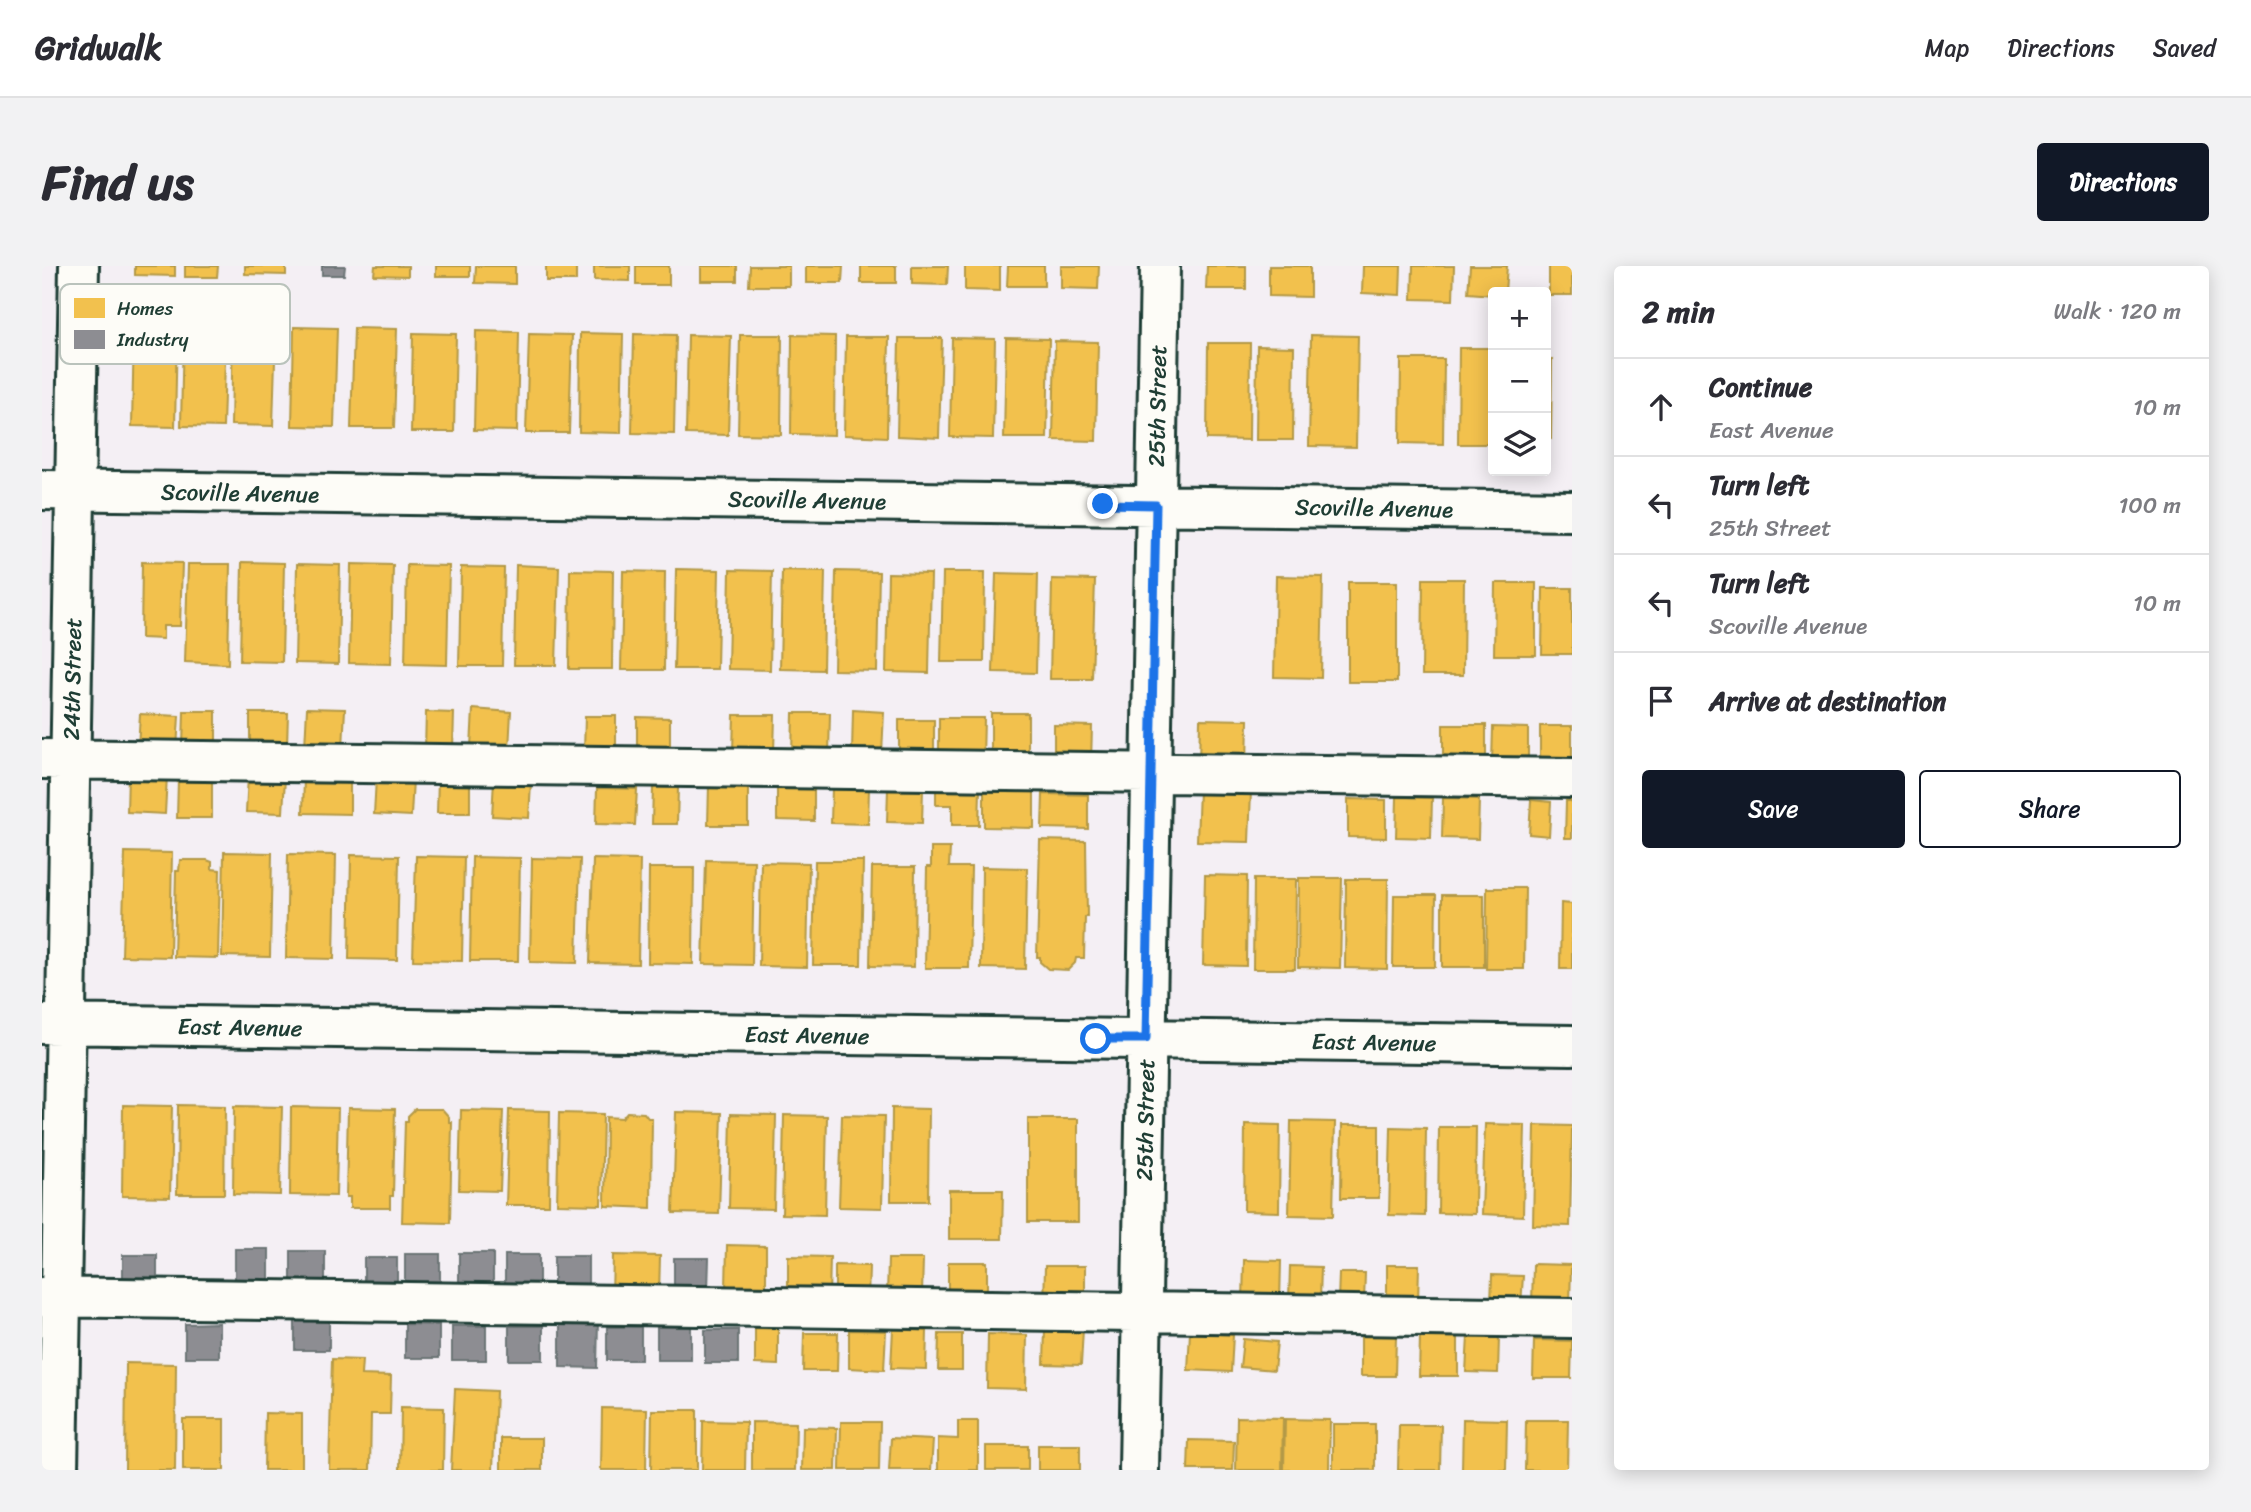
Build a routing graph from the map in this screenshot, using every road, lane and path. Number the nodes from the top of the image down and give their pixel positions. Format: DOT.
graph roads {
  1 [pos="79,266"];
  2 [pos="1160,266"];
  3 [pos="77,284"];
  4 [pos="70,364"];
  5 [pos="58,491"];
  6 [pos="1156,505"];
  7 [pos="1572,511"];
  8 [pos="56,759"];
  9 [pos="1151,774"];
  10 [pos="1572,778"];
  11 [pos="54,1024"];
  12 [pos="1146,1039"];
  13 [pos="1572,1045"];
  14 [pos="51,1297"];
  15 [pos="1141,1312"];
  16 [pos="1572,1318"];
  17 [pos="58,1470"];
  18 [pos="1139,1470"];
  1 -- 3 [label="street, 24th Street"];
  2 -- 6 [label="street, 25th Street"];
  4 -- 5 [label="street, 24th Street"];
  5 -- 6 [label="street, Scoville Avenue"];
  5 -- 8 [label="street, 24th Street"];
  6 -- 7 [label="street, Scoville Avenue"];
  6 -- 9 [label="street, 25th Street"];
  8 -- 9 [label="street"];
  8 -- 11 [label="street, 24th Street"];
  9 -- 10 [label="street"];
  9 -- 12 [label="street, 25th Street"];
  11 -- 12 [label="street, East Avenue"];
  11 -- 14 [label="street, 24th Street"];
  12 -- 13 [label="street, East Avenue"];
  12 -- 15 [label="street, 25th Street"];
  14 -- 15 [label="street"];
  14 -- 17 [label="street, 24th Street"];
  15 -- 16 [label="street"];
  15 -- 18 [label="street, 25th Street"];
}
